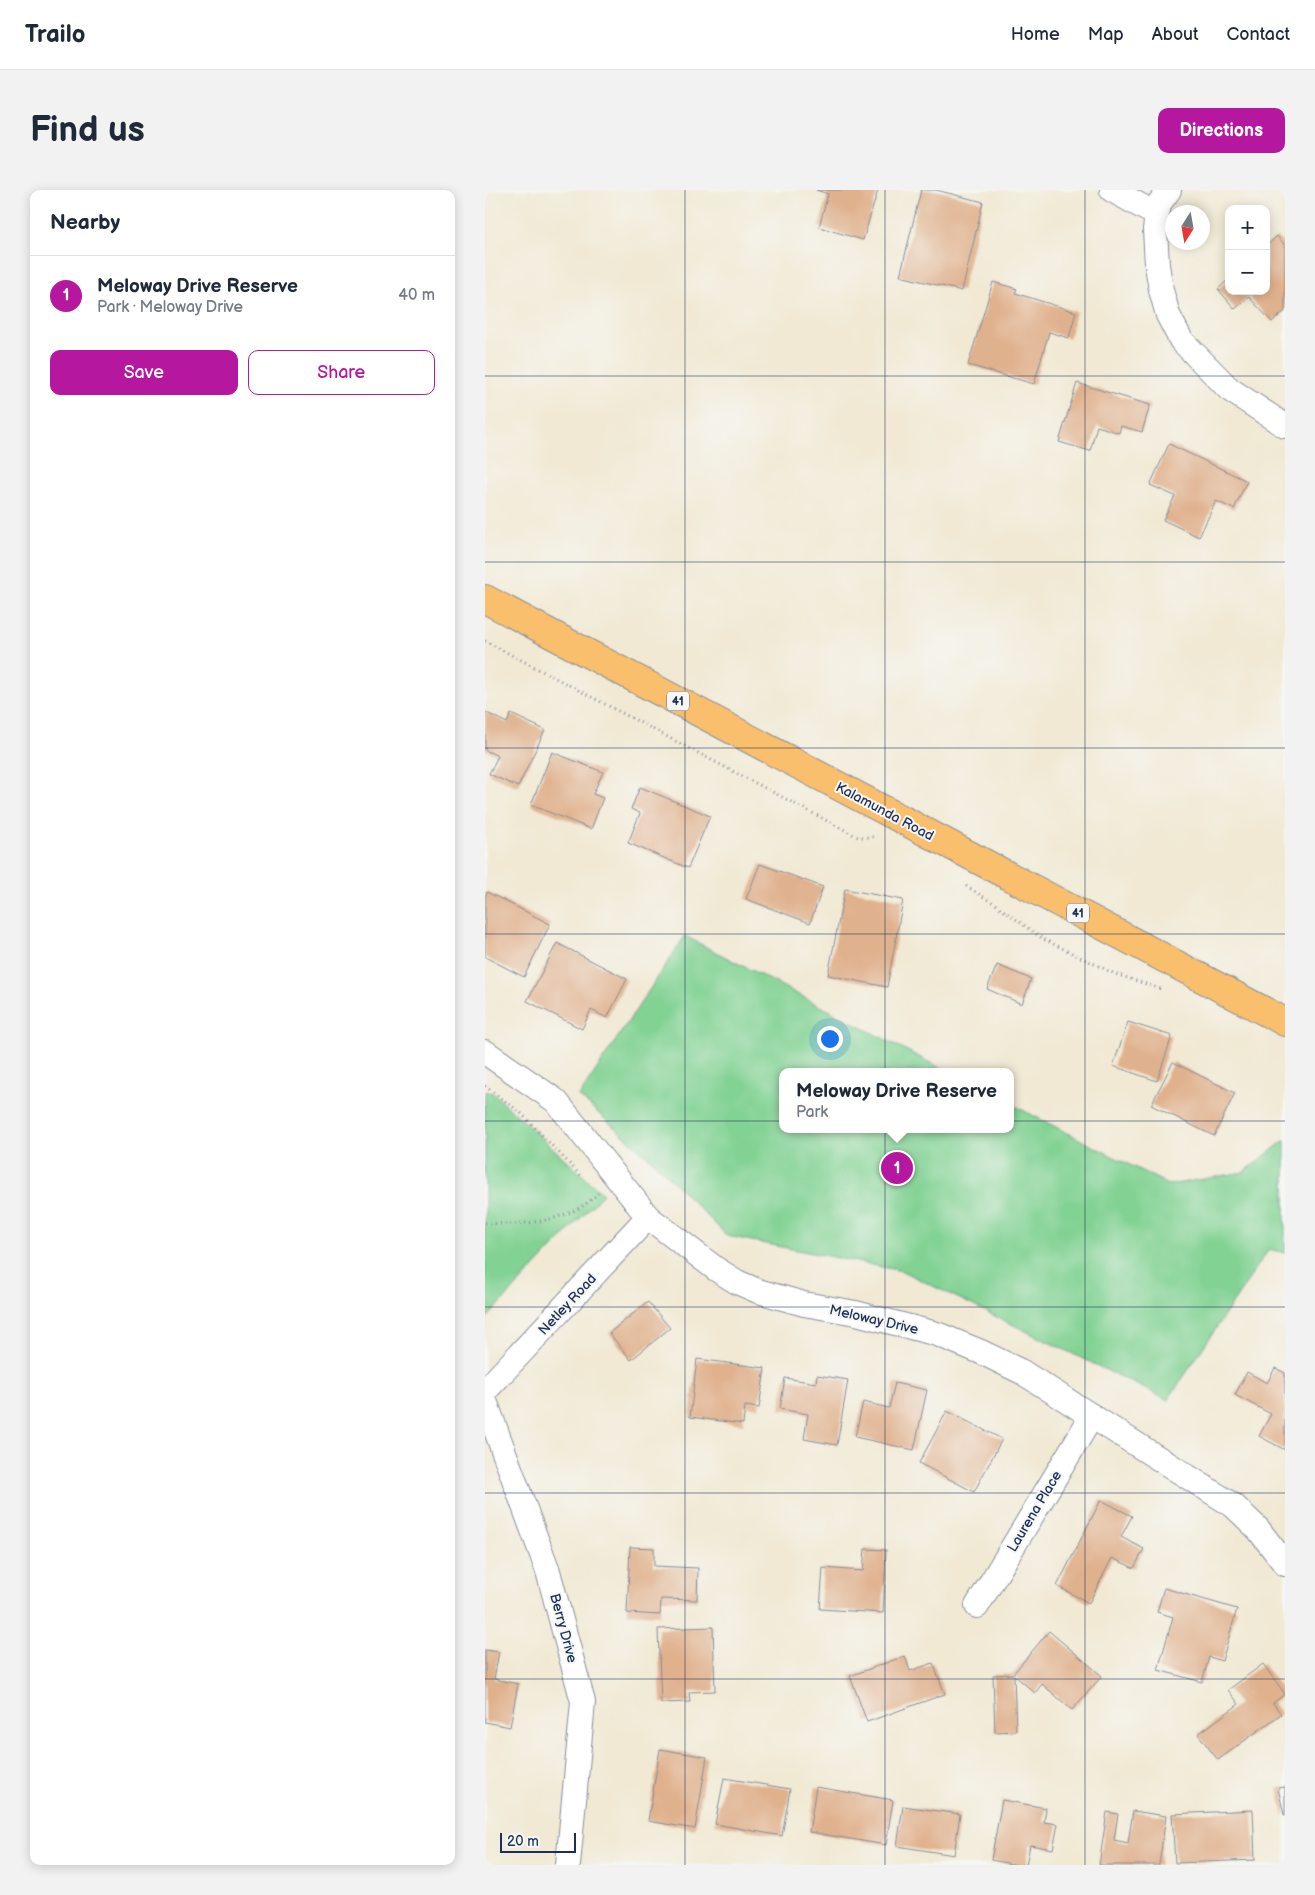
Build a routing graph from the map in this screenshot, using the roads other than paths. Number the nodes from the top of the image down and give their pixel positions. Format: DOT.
graph roads {
  1 [pos="1112,190"];
  2 [pos="1169,190"];
  3 [pos="1157,215"];
  4 [pos="1285,426"];
  5 [pos="485,599"];
  6 [pos="1285,1022"];
  7 [pos="485,1052"];
  8 [pos="648,1216"];
  9 [pos="485,1391"];
  10 [pos="485,1401"];
  11 [pos="1092,1416"];
  12 [pos="1285,1564"];
  13 [pos="977,1606"];
  14 [pos="568,1865"];
  1 -- 3 [label="street"];
  2 -- 3 [label="street"];
  3 -- 4 [label="street"];
  5 -- 6 [label="main road, Kalamunda Road / 41"];
  7 -- 8 [label="street, Meloway Drive"];
  8 -- 9 [label="street, Netley Road"];
  8 -- 11 [label="street, Meloway Drive"];
  10 -- 14 [label="street, Berry Drive"];
  11 -- 12 [label="street, Meloway Drive"];
  11 -- 13 [label="street, Laurena Place"];
}
